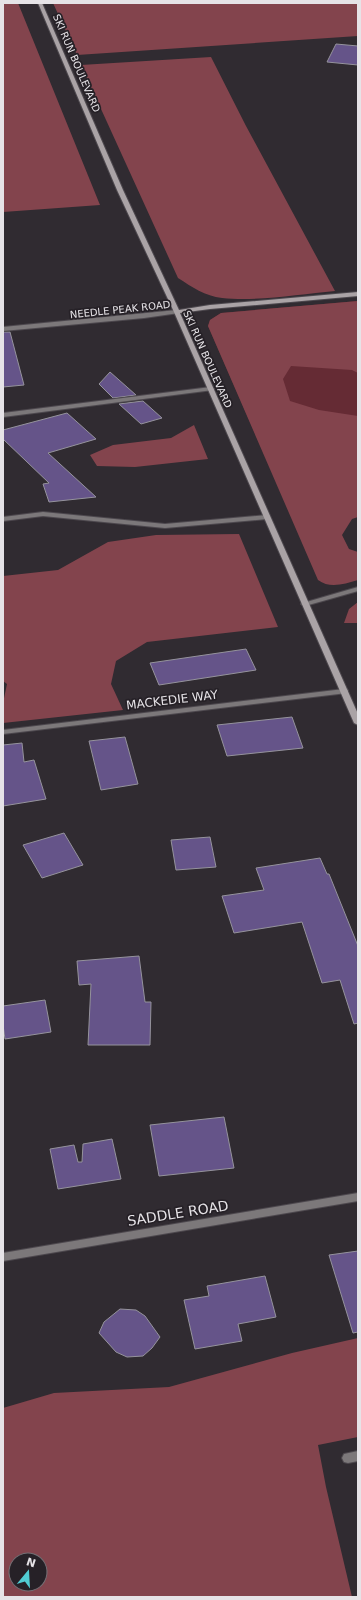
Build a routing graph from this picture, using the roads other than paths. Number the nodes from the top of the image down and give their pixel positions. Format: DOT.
graph roads {
  1 [pos="40,3"];
  2 [pos="358,294"];
  3 [pos="177,312"];
  4 [pos="3,329"];
  5 [pos="211,390"];
  6 [pos="3,415"];
  7 [pos="267,517"];
  8 [pos="3,519"];
  9 [pos="358,590"];
  10 [pos="306,604"];
  11 [pos="344,691"];
  12 [pos="358,723"];
  13 [pos="3,732"];
  14 [pos="358,1197"];
  15 [pos="3,1257"];
  1 -- 3 [label="street, SKI RUN BOULEVARD"];
  2 -- 3 [label="street, NEEDLE PEAK ROAD"];
  3 -- 4 [label="street, NEEDLE PEAK ROAD"];
  3 -- 5 [label="street, SKI RUN BOULEVARD"];
  5 -- 6 [label="street"];
  5 -- 7 [label="street, SKI RUN BOULEVARD"];
  7 -- 8 [label="street"];
  7 -- 10 [label="street, SKI RUN BOULEVARD"];
  9 -- 10 [label="street"];
  10 -- 11 [label="street, SKI RUN BOULEVARD"];
  11 -- 12 [label="street, SKI RUN BOULEVARD"];
  11 -- 13 [label="street, MACKEDIE WAY"];
  14 -- 15 [label="street, SADDLE ROAD"];
}
